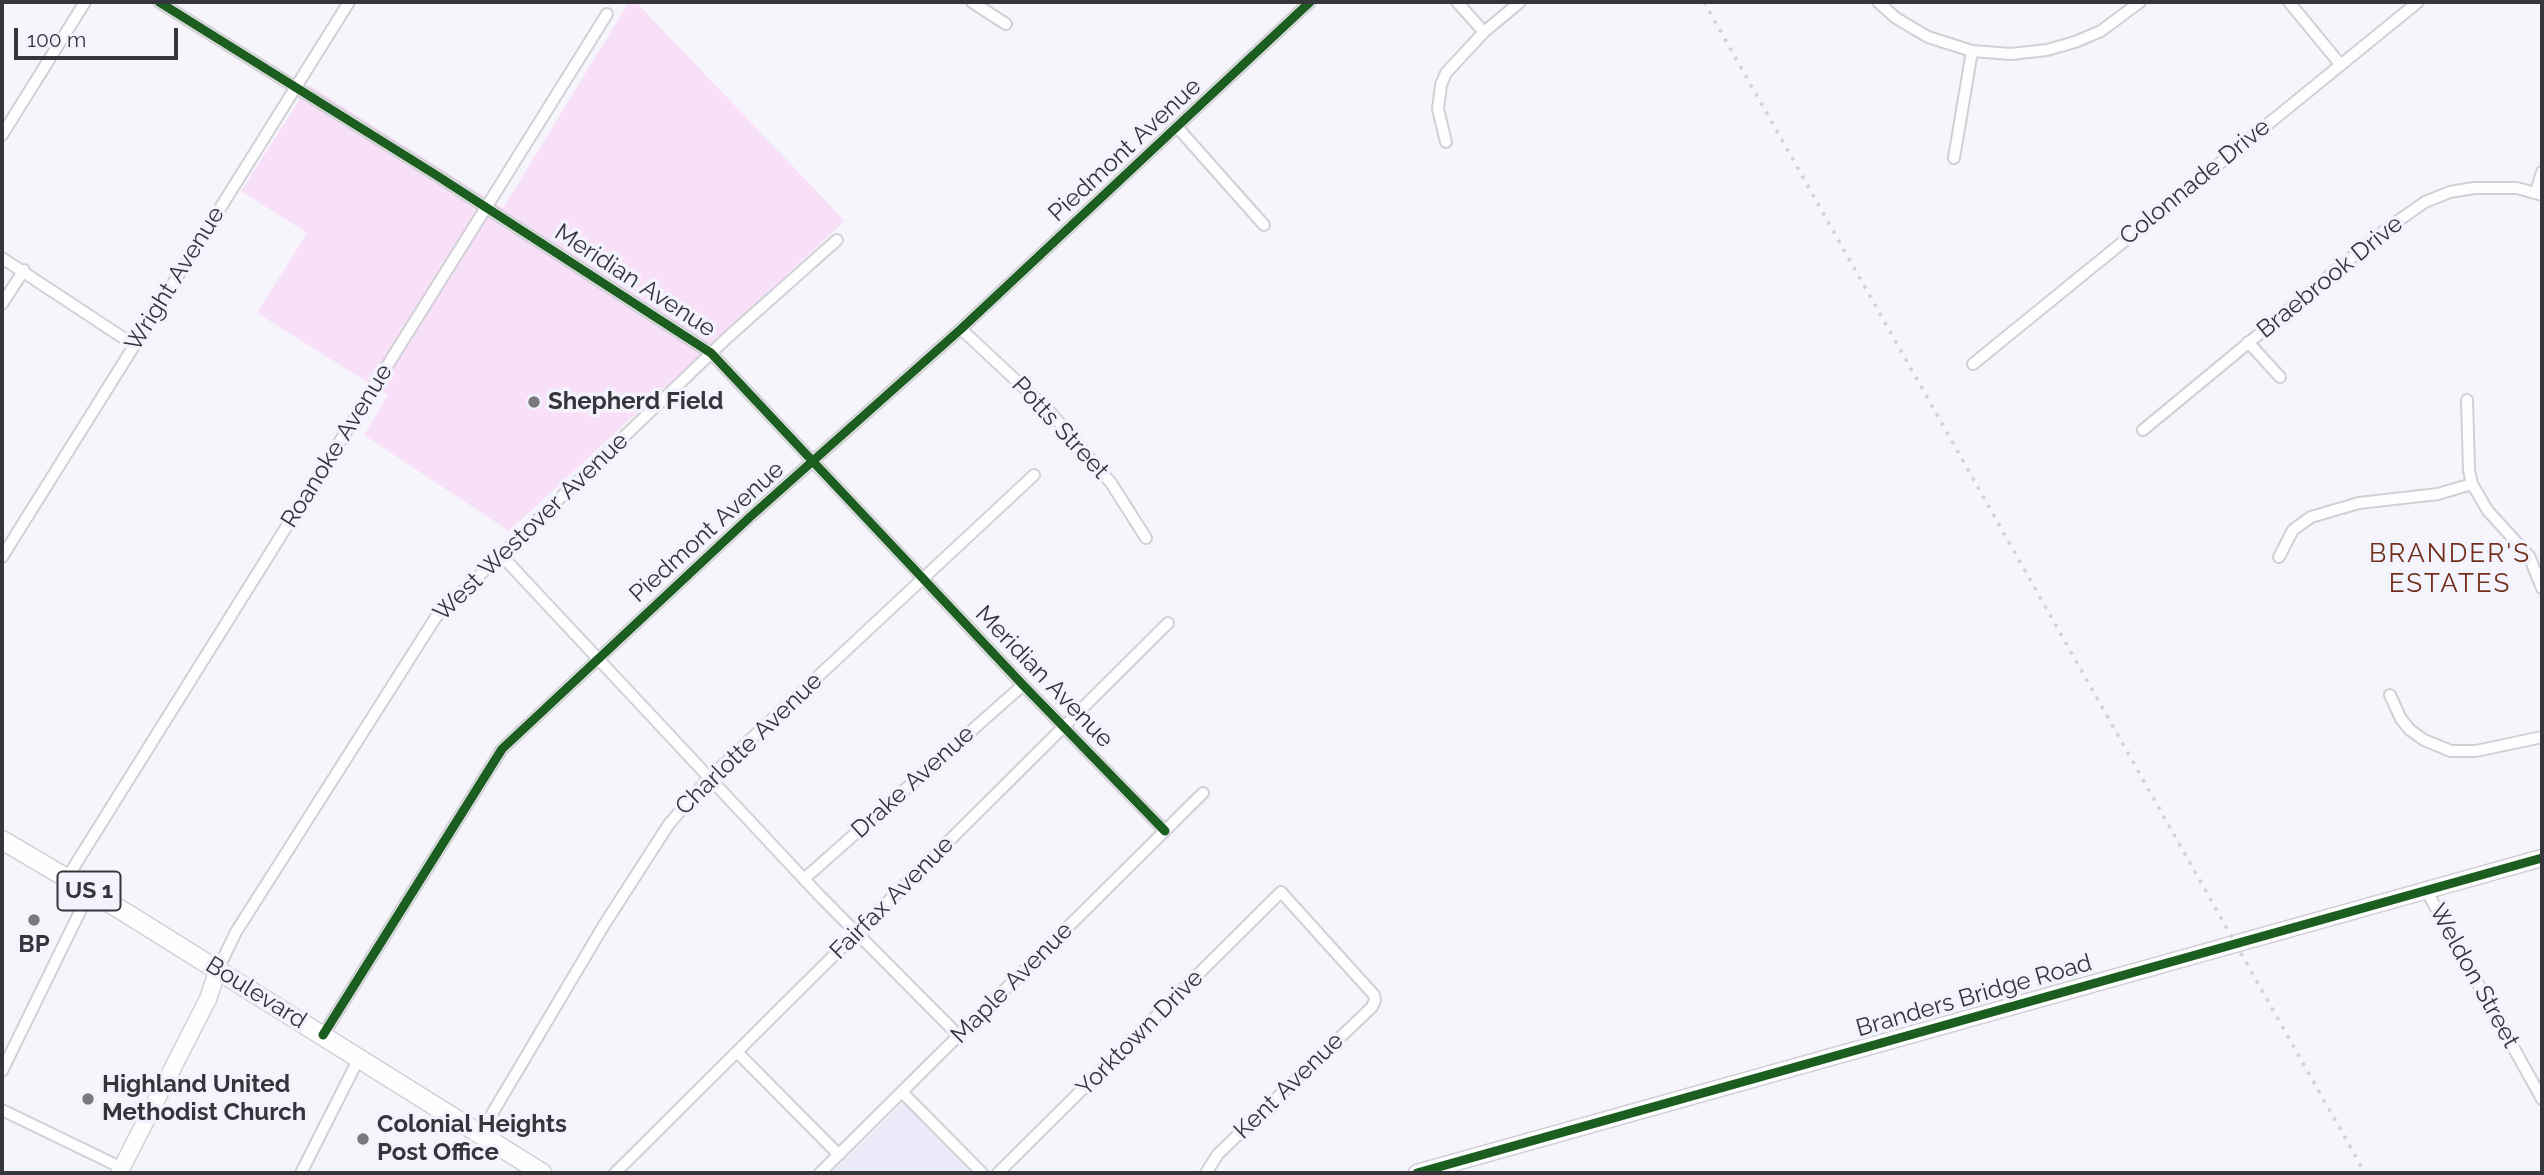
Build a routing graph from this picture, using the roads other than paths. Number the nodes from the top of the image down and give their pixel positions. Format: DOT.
graph roads {
  1 [pos="85,2"];
  2 [pos="159,2"];
  3 [pos="349,2"];
  4 [pos="972,2"];
  5 [pos="1310,2"];
  6 [pos="1457,2"];
  7 [pos="1520,2"];
  8 [pos="1878,2"];
  9 [pos="2140,2"];
  10 [pos="2289,2"];
  11 [pos="2418,2"];
  12 [pos="607,13"];
  13 [pos="1006,24"];
  14 [pos="1483,32"];
  15 [pos="1972,51"];
  16 [pos="2340,64"];
  17 [pos="295,88"];
  18 [pos="1177,127"];
  19 [pos="2,135"];
  20 [pos="1446,142"];
  21 [pos="1954,158"];
  22 [pos="2542,172"];
  23 [pos="2539,194"];
  24 [pos="486,207"];
  25 [pos="1264,225"];
  26 [pos="837,240"];
  27 [pos="2,258"];
  28 [pos="24,270"];
  29 [pos="2,304"];
  30 [pos="961,328"];
  31 [pos="2248,342"];
  32 [pos="134,345"];
  33 [pos="711,353"];
  34 [pos="1973,364"];
  35 [pos="2280,377"];
  36 [pos="2467,400"];
  37 [pos="2143,430"];
  38 [pos="814,461"];
  39 [pos="1034,475"];
  40 [pos="2472,484"];
  41 [pos="1146,538"];
  42 [pos="501,555"];
  43 [pos="2,557"];
  44 [pos="2278,557"];
  45 [pos="923,579"];
  46 [pos="2542,588"];
  47 [pos="1168,623"];
  48 [pos="597,659"];
  49 [pos="1023,685"];
  50 [pos="2390,695"];
  51 [pos="1064,726"];
  52 [pos="2542,737"];
  53 [pos="709,778"];
  54 [pos="1203,793"];
  55 [pos="1166,831"];
  56 [pos="2,841"];
  57 [pos="2542,858"];
  58 [pos="67,878"];
  59 [pos="804,879"];
  60 [pos="2426,890"];
  61 [pos="89,891"];
  62 [pos="857,932"];
  63 [pos="218,970"];
  64 [pos="1375,1000"];
  65 [pos="323,1035"];
  66 [pos="959,1036"];
  67 [pos="737,1052"];
  68 [pos="359,1058"];
  69 [pos="2,1071"];
  70 [pos="902,1092"];
  71 [pos="2542,1099"];
  72 [pos="2,1110"];
  73 [pos="480,1134"];
  74 [pos="839,1154"];
  75 [pos="121,1171"];
  76 [pos="301,1173"];
  77 [pos="542,1173"];
  78 [pos="615,1173"];
  79 [pos="821,1173"];
  80 [pos="982,1173"];
  81 [pos="998,1173"];
  82 [pos="1206,1173"];
  83 [pos="1417,1173"];
  1 -- 19 [label="street"];
  2 -- 17 [label="street, Meridian Avenue"];
  3 -- 17 [label="street, Wright Avenue"];
  4 -- 13 [label="street"];
  5 -- 18 [label="street, Piedmont Avenue"];
  6 -- 14 [label="street"];
  7 -- 14 [label="street"];
  8 -- 15 [label="street"];
  9 -- 15 [label="street"];
  10 -- 16 [label="street"];
  11 -- 16 [label="street, Colonnade Drive"];
  12 -- 24 [label="street, Roanoke Avenue"];
  14 -- 20 [label="street"];
  15 -- 21 [label="street"];
  16 -- 34 [label="street, Colonnade Drive"];
  17 -- 24 [label="street, Meridian Avenue"];
  17 -- 32 [label="street, Wright Avenue"];
  18 -- 25 [label="street"];
  18 -- 30 [label="street, Piedmont Avenue"];
  22 -- 23 [label="street"];
  23 -- 31 [label="street, Braebrook Drive"];
  24 -- 33 [label="street, Meridian Avenue"];
  24 -- 58 [label="street, Roanoke Avenue"];
  26 -- 33 [label="street, West Westover Avenue"];
  27 -- 28 [label="street"];
  28 -- 29 [label="street"];
  28 -- 32 [label="street"];
  30 -- 38 [label="street, Piedmont Avenue"];
  30 -- 41 [label="street, Potts Street"];
  31 -- 35 [label="street"];
  31 -- 37 [label="street, Braebrook Drive"];
  32 -- 43 [label="street, Wright Avenue"];
  33 -- 38 [label="street, Meridian Avenue"];
  33 -- 42 [label="street, West Westover Avenue"];
  36 -- 40 [label="street"];
  38 -- 45 [label="street, Meridian Avenue"];
  38 -- 48 [label="street, Piedmont Avenue"];
  39 -- 45 [label="street, Charlotte Avenue"];
  40 -- 44 [label="street"];
  40 -- 46 [label="street"];
  42 -- 48 [label="street"];
  42 -- 63 [label="street, West Westover Avenue"];
  45 -- 49 [label="street, Meridian Avenue"];
  45 -- 53 [label="street, Charlotte Avenue"];
  47 -- 51 [label="street, Fairfax Avenue"];
  48 -- 53 [label="street"];
  48 -- 65 [label="street, Piedmont Avenue"];
  49 -- 51 [label="street, Meridian Avenue"];
  49 -- 59 [label="street, Drake Avenue"];
  50 -- 52 [label="street"];
  51 -- 55 [label="street, Meridian Avenue"];
  51 -- 62 [label="street, Fairfax Avenue"];
  53 -- 59 [label="street"];
  53 -- 73 [label="street, Charlotte Avenue"];
  54 -- 55 [label="street, Maple Avenue"];
  55 -- 66 [label="street, Maple Avenue"];
  56 -- 58 [label="main road, Boulevard / US 1"];
  57 -- 60 [label="street, Branders Bridge Road"];
  58 -- 61 [label="main road, Boulevard / US 1"];
  59 -- 62 [label="street"];
  60 -- 71 [label="street, Weldon Street"];
  60 -- 83 [label="street, Branders Bridge Road"];
  61 -- 63 [label="main road, Boulevard / US 1"];
  61 -- 69 [label="street"];
  62 -- 66 [label="street"];
  62 -- 67 [label="street, Fairfax Avenue"];
  63 -- 65 [label="main road, Boulevard / US 1"];
  63 -- 75 [label="street"];
  64 -- 81 [label="street, Yorktown Drive"];
  64 -- 82 [label="street, Kent Avenue"];
  65 -- 68 [label="main road, Boulevard / US 1"];
  66 -- 70 [label="street, Maple Avenue"];
  67 -- 74 [label="street"];
  67 -- 78 [label="street, Fairfax Avenue"];
  68 -- 73 [label="main road, Boulevard / US 1"];
  68 -- 76 [label="street"];
  70 -- 74 [label="street, Maple Avenue"];
  70 -- 80 [label="street"];
  72 -- 75 [label="street"];
  73 -- 77 [label="main road, Boulevard / US 1"];
  74 -- 79 [label="street, Maple Avenue"];
}
